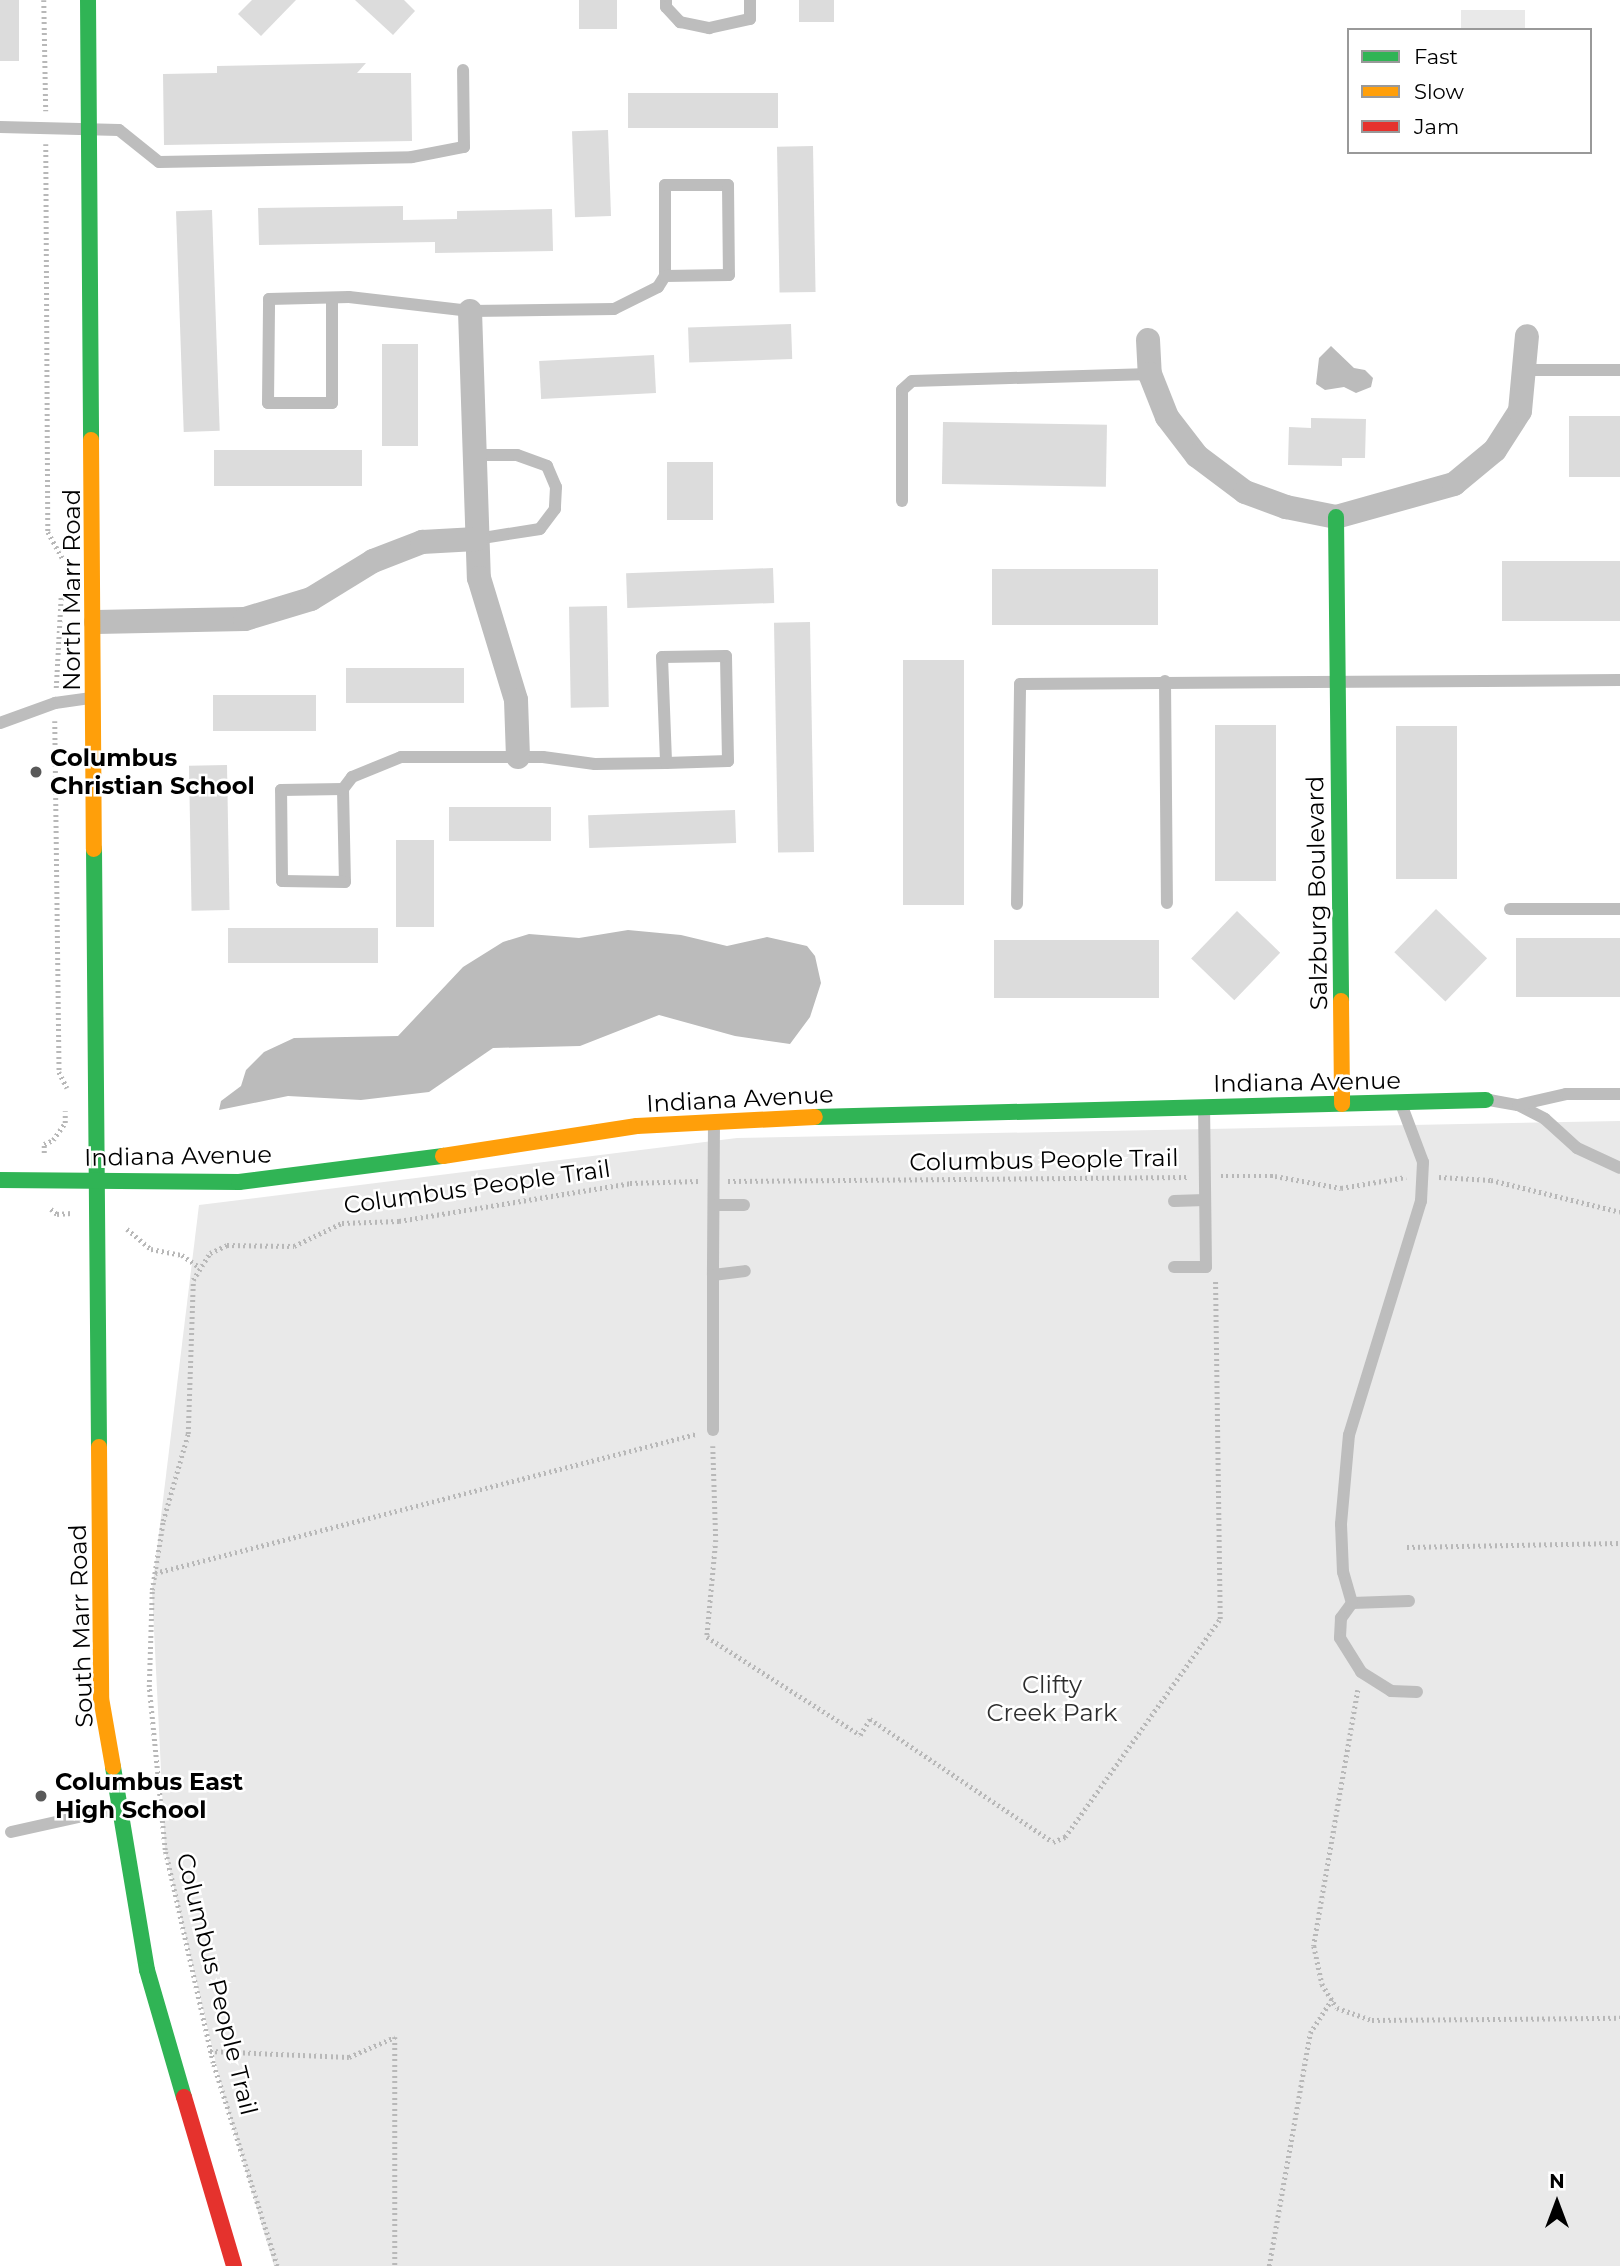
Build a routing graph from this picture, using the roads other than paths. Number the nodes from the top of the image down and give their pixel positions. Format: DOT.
graph roads {
  1 [pos="88,0"];
  2 [pos="666,0"];
  3 [pos="750,0"];
  4 [pos="463,70"];
  5 [pos="90,126"];
  6 [pos="0,127"];
  7 [pos="665,276"];
  8 [pos="332,298"];
  9 [pos="470,311"];
  10 [pos="1528,336"];
  11 [pos="1148,340"];
  12 [pos="1526,370"];
  13 [pos="1620,370"];
  14 [pos="1150,374"];
  15 [pos="474,455"];
  16 [pos="902,501"];
  17 [pos="1336,517"];
  18 [pos="476,539"];
  19 [pos="96,622"];
  20 [pos="1620,680"];
  21 [pos="1165,681"];
  22 [pos="1338,682"];
  23 [pos="95,697"];
  24 [pos="0,723"];
  25 [pos="518,757"];
  26 [pos="666,763"];
  27 [pos="343,789"];
  28 [pos="1167,903"];
  29 [pos="1017,904"];
  30 [pos="1510,909"];
  31 [pos="1620,909"];
  32 [pos="1620,1094"];
  33 [pos="1486,1100"];
  34 [pos="1401,1103"];
  35 [pos="1342,1104"];
  36 [pos="1518,1105"];
  37 [pos="1203,1107"];
  38 [pos="714,1121"];
  39 [pos="1620,1168"];
  40 [pos="0,1180"];
  41 [pos="95,1180"];
  42 [pos="1174,1200"];
  43 [pos="1205,1200"];
  44 [pos="715,1205"];
  45 [pos="744,1205"];
  46 [pos="1174,1267"];
  47 [pos="745,1271"];
  48 [pos="713,1275"];
  49 [pos="713,1430"];
  50 [pos="1409,1601"];
  51 [pos="1352,1603"];
  52 [pos="1417,1692"];
  53 [pos="119,1808"];
  54 [pos="11,1832"];
  55 [pos="234,2266"];
  1 -- 5 [label="street, North Marr Road"];
  2 -- 3 [label="lane"];
  4 -- 5 [label="lane"];
  5 -- 6 [label="lane"];
  5 -- 19 [label="street, North Marr Road"];
  7 -- 7 [label="lane"];
  7 -- 9 [label="lane"];
  8 -- 8 [label="lane"];
  8 -- 9 [label="lane"];
  9 -- 15 [label="street"];
  10 -- 12 [label="street"];
  11 -- 14 [label="street"];
  12 -- 13 [label="lane"];
  12 -- 17 [label="street"];
  14 -- 16 [label="lane"];
  14 -- 17 [label="street"];
  15 -- 18 [label="street"];
  15 -- 18 [label="lane"];
  17 -- 22 [label="street, Salzburg Boulevard"];
  18 -- 19 [label="street"];
  18 -- 25 [label="street"];
  19 -- 23 [label="street, North Marr Road"];
  20 -- 22 [label="lane"];
  21 -- 22 [label="lane"];
  21 -- 28 [label="lane"];
  21 -- 29 [label="lane"];
  22 -- 35 [label="street, Salzburg Boulevard"];
  23 -- 24 [label="lane"];
  23 -- 41 [label="street, North Marr Road"];
  25 -- 26 [label="lane"];
  25 -- 27 [label="lane"];
  26 -- 26 [label="lane"];
  27 -- 27 [label="lane"];
  30 -- 31 [label="lane"];
  32 -- 36 [label="lane"];
  33 -- 34 [label="street, Indiana Avenue"];
  33 -- 36 [label="lane"];
  34 -- 35 [label="street, Indiana Avenue"];
  34 -- 51 [label="lane"];
  35 -- 37 [label="street, Indiana Avenue"];
  36 -- 39 [label="lane"];
  37 -- 38 [label="street, Indiana Avenue"];
  37 -- 43 [label="lane"];
  38 -- 41 [label="street, Indiana Avenue"];
  38 -- 44 [label="lane"];
  40 -- 41 [label="street, Indiana Avenue"];
  41 -- 53 [label="street, South Marr Road"];
  42 -- 43 [label="lane"];
  43 -- 46 [label="lane"];
  44 -- 45 [label="lane"];
  44 -- 48 [label="lane"];
  47 -- 48 [label="lane"];
  48 -- 49 [label="lane"];
  50 -- 51 [label="lane"];
  51 -- 52 [label="lane"];
  53 -- 54 [label="lane"];
  53 -- 55 [label="street, South Marr Road"];
}
